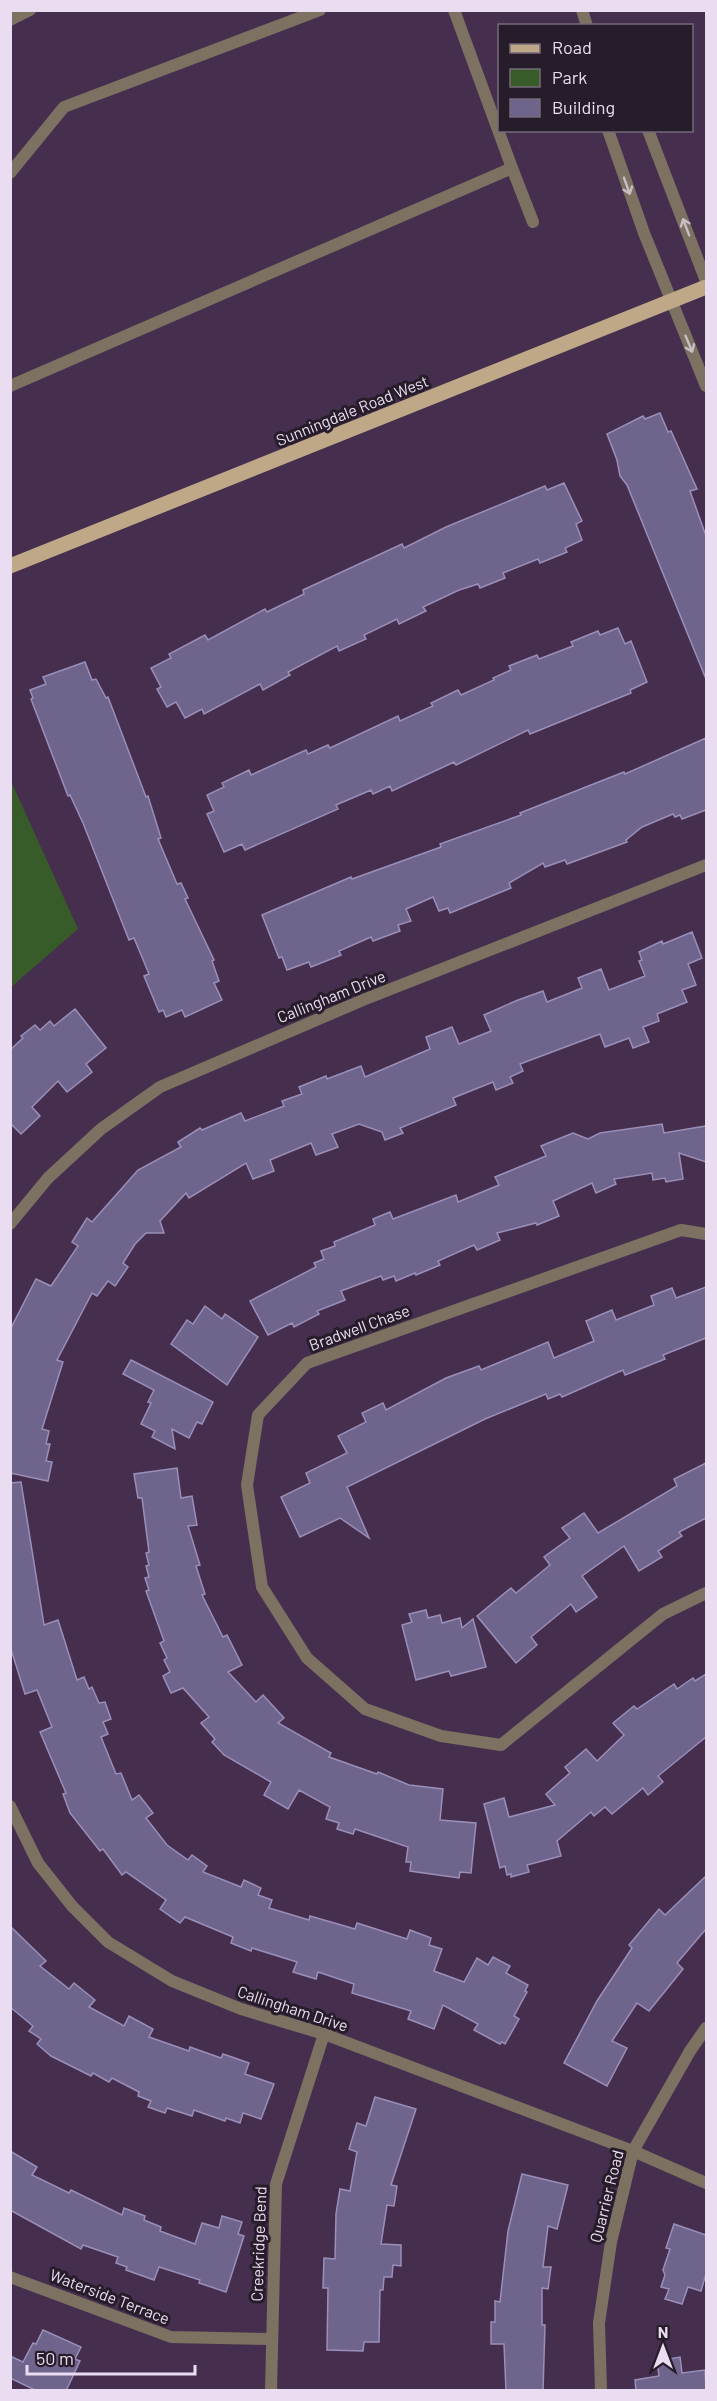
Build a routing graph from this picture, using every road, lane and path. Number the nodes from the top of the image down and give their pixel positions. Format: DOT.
graph roads {
  1 [pos="30,10"];
  2 [pos="320,10"];
  3 [pos="454,10"];
  4 [pos="10,20"];
  5 [pos="498,130"];
  6 [pos="499,132"];
  7 [pos="609,132"];
  8 [pos="649,132"];
  9 [pos="512,168"];
  10 [pos="10,173"];
  11 [pos="533,222"];
  12 [pos="706,281"];
  13 [pos="706,287"];
  14 [pos="672,302"];
  15 [pos="10,386"];
  16 [pos="706,386"];
  17 [pos="10,566"];
  18 [pos="706,866"];
  19 [pos="10,1224"];
  20 [pos="706,1234"];
  21 [pos="706,1593"];
  22 [pos="10,1806"];
  23 [pos="706,2028"];
  24 [pos="324,2034"];
  25 [pos="633,2151"];
  26 [pos="706,2183"];
  27 [pos="10,2277"];
  28 [pos="271,2339"];
  29 [pos="271,2391"];
  30 [pos="601,2391"];
  1 -- 4 [label="street"];
  2 -- 10 [label="street"];
  3 -- 5 [label="street"];
  6 -- 9 [label="street"];
  7 -- 14 [label="street, one-way"];
  12 -- 8 [label="street, one-way"];
  9 -- 11 [label="street"];
  9 -- 15 [label="street"];
  13 -- 14 [label="main road, Sunningdale Road West"];
  14 -- 16 [label="street, one-way"];
  14 -- 17 [label="main road, Sunningdale Road West"];
  18 -- 19 [label="street, Callingham Drive"];
  20 -- 21 [label="street, Bradwell Chase"];
  22 -- 24 [label="street, Callingham Drive"];
  23 -- 25 [label="street, Quarrier Road"];
  24 -- 25 [label="street, Callingham Drive"];
  24 -- 28 [label="street, Creekridge Bend"];
  25 -- 26 [label="street, Callingham Drive"];
  25 -- 30 [label="street, Quarrier Road"];
  27 -- 28 [label="street, Waterside Terrace"];
  28 -- 29 [label="street, Creekridge Bend"];
}
